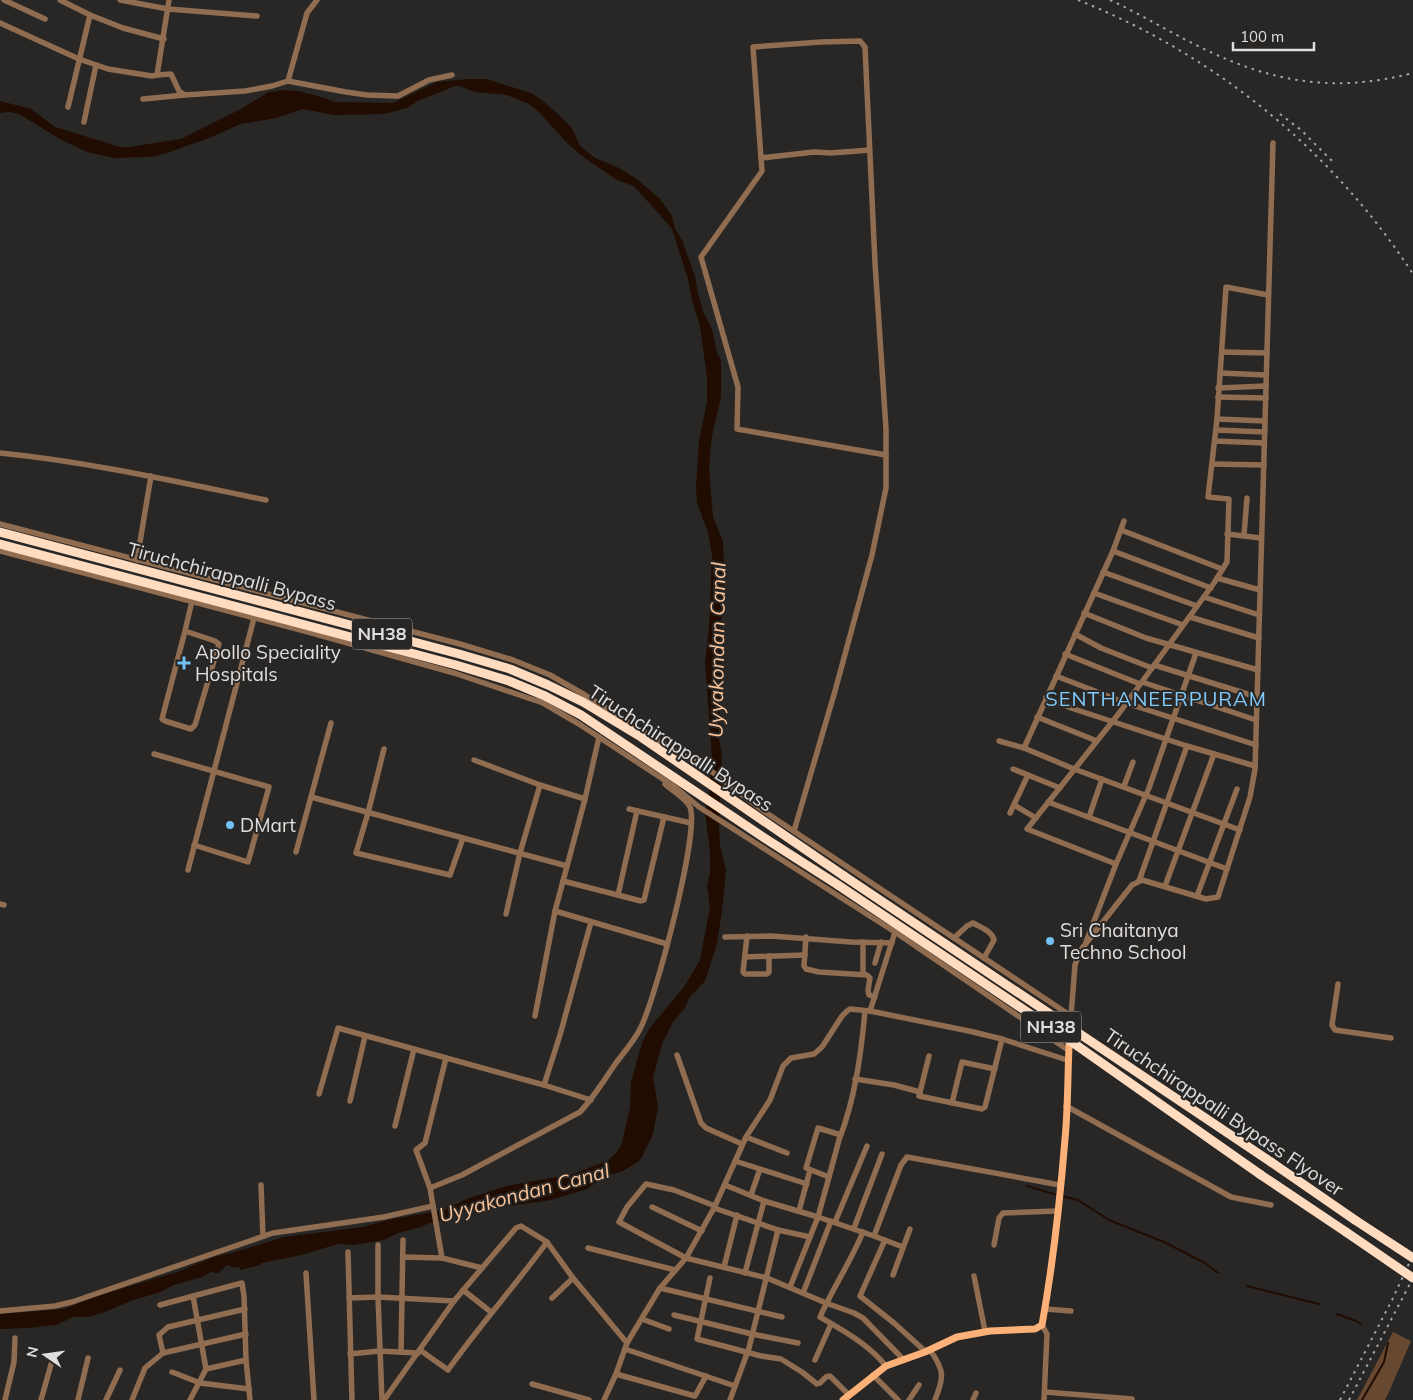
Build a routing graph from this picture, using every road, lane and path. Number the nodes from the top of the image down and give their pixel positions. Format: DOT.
graph roads {
  1 [pos="4,0"];
  2 [pos="60,0"];
  3 [pos="120,0"];
  4 [pos="169,0"];
  5 [pos="317,0"];
  6 [pos="168,9"];
  7 [pos="90,15"];
  8 [pos="257,16"];
  9 [pos="45,19"];
  10 [pos="0,22"];
  11 [pos="164,39"];
  12 [pos="79,59"];
  13 [pos="96,65"];
  14 [pos="452,75"];
  15 [pos="157,76"];
  16 [pos="288,81"];
  17 [pos="185,95"];
  18 [pos="143,99"];
  19 [pos="68,107"];
  20 [pos="84,122"];
  21 [pos="1273,143"];
  22 [pos="870,150"];
  23 [pos="761,158"];
  24 [pos="1268,295"];
  25 [pos="1222,352"];
  26 [pos="1267,353"];
  27 [pos="1220,373"];
  28 [pos="1266,375"];
  29 [pos="1266,386"];
  30 [pos="1218,388"];
  31 [pos="1218,397"];
  32 [pos="1266,398"];
  33 [pos="1217,419"];
  34 [pos="1265,421"];
  35 [pos="1216,430"];
  36 [pos="1265,432"];
  37 [pos="1215,441"];
  38 [pos="1264,443"];
  39 [pos="0,453"];
  40 [pos="886,455"];
  41 [pos="1212,464"];
  42 [pos="1264,465"];
  43 [pos="151,476"];
  44 [pos="1247,498"];
  45 [pos="266,500"];
  46 [pos="1124,521"];
  47 [pos="0,524"];
  48 [pos="1121,530"];
  49 [pos="0,532"];
  50 [pos="1227,534"];
  51 [pos="1244,536"];
  52 [pos="1261,538"];
  53 [pos="0,544"];
  54 [pos="0,551"];
  55 [pos="30,552"];
  56 [pos="1112,552"];
  57 [pos="20,556"];
  58 [pos="137,560"];
  59 [pos="1222,569"];
  60 [pos="1103,572"];
  61 [pos="1217,578"];
  62 [pos="1211,588"];
  63 [pos="1260,590"];
  64 [pos="1094,593"];
  65 [pos="1204,597"];
  66 [pos="192,602"];
  67 [pos="1196,606"];
  68 [pos="1084,613"];
  69 [pos="1259,615"];
  70 [pos="1190,617"];
  71 [pos="254,618"];
  72 [pos="1183,625"];
  73 [pos="185,631"];
  74 [pos="1075,634"];
  75 [pos="1258,638"];
  76 [pos="1170,644"];
  77 [pos="1196,652"];
  78 [pos="1065,654"];
  79 [pos="1153,667"];
  80 [pos="1258,670"];
  81 [pos="1056,676"];
  82 [pos="1188,676"];
  83 [pos="1141,683"];
  84 [pos="1182,695"];
  85 [pos="1046,697"];
  86 [pos="1257,697"];
  87 [pos="1126,703"];
  88 [pos="1037,717"];
  89 [pos="1174,719"];
  90 [pos="1256,720"];
  91 [pos="1112,722"];
  92 [pos="330,724"];
  93 [pos="599,737"];
  94 [pos="1166,740"];
  95 [pos="999,741"];
  96 [pos="1097,741"];
  97 [pos="1256,745"];
  98 [pos="1187,746"];
  99 [pos="1024,748"];
  100 [pos="384,749"];
  101 [pos="154,754"];
  102 [pos="1214,754"];
  103 [pos="474,760"];
  104 [pos="1133,762"];
  105 [pos="1255,766"];
  106 [pos="1013,769"];
  107 [pos="1074,769"];
  108 [pos="214,770"];
  109 [pos="1028,775"];
  110 [pos="659,776"];
  111 [pos="1102,780"];
  112 [pos="540,785"];
  113 [pos="1124,786"];
  114 [pos="1060,788"];
  115 [pos="1237,789"];
  116 [pos="1146,795"];
  117 [pos="311,797"];
  118 [pos="585,799"];
  119 [pos="1048,802"];
  120 [pos="1167,803"];
  121 [pos="1014,805"];
  122 [pos="629,809"];
  123 [pos="637,811"];
  124 [pos="368,813"];
  125 [pos="1010,813"];
  126 [pos="1192,813"];
  127 [pos="664,817"];
  128 [pos="1089,817"];
  129 [pos="1036,818"];
  130 [pos="691,823"];
  131 [pos="1224,824"];
  132 [pos="1240,830"];
  133 [pos="794,831"];
  134 [pos="1129,833"];
  135 [pos="463,838"];
  136 [pos="1152,841"];
  137 [pos="194,845"];
  138 [pos="1178,851"];
  139 [pos="296,852"];
  140 [pos="520,853"];
  141 [pos="819,858"];
  142 [pos="1210,862"];
  143 [pos="1116,864"];
  144 [pos="566,866"];
  145 [pos="1227,869"];
  146 [pos="188,870"];
  147 [pos="820,879"];
  148 [pos="563,881"];
  149 [pos="1139,881"];
  150 [pos="1165,886"];
  151 [pos="618,895"];
  152 [pos="1198,896"];
  153 [pos="555,911"];
  154 [pos="506,914"];
  155 [pos="591,922"];
  156 [pos="895,932"];
  157 [pos="747,936"];
  158 [pos="725,937"];
  159 [pos="806,938"];
  160 [pos="954,938"];
  161 [pos="863,942"];
  162 [pos="881,942"];
  163 [pos="892,943"];
  164 [pos="667,944"];
  165 [pos="1086,944"];
  166 [pos="805,955"];
  167 [pos="769,956"];
  168 [pos="745,957"];
  169 [pos="984,958"];
  170 [pos="875,964"];
  171 [pos="862,974"];
  172 [pos="1338,984"];
  173 [pos="875,997"];
  174 [pos="867,1011"];
  175 [pos="535,1016"];
  176 [pos="1071,1016"];
  177 [pos="366,1036"];
  178 [pos="1391,1038"];
  179 [pos="1002,1039"];
  180 [pos="414,1049"];
  181 [pos="1068,1050"];
  182 [pos="677,1055"];
  183 [pos="929,1056"];
  184 [pos="446,1058"];
  185 [pos="1067,1060"];
  186 [pos="995,1069"];
  187 [pos="855,1079"];
  188 [pos="544,1085"];
  189 [pos="920,1092"];
  190 [pos="319,1094"];
  191 [pos="592,1100"];
  192 [pos="350,1101"];
  193 [pos="952,1103"];
  194 [pos="1066,1106"];
  195 [pos="394,1126"];
  196 [pos="841,1135"];
  197 [pos="746,1137"];
  198 [pos="742,1144"];
  199 [pos="867,1146"];
  200 [pos="787,1153"];
  201 [pos="882,1154"];
  202 [pos="735,1161"];
  203 [pos="760,1169"];
  204 [pos="810,1170"];
  205 [pos="830,1176"];
  206 [pos="807,1184"];
  207 [pos="261,1185"];
  208 [pos="725,1185"];
  209 [pos="1060,1185"];
  210 [pos="430,1188"];
  211 [pos="751,1195"];
  212 [pos="764,1201"];
  213 [pos="1271,1205"];
  214 [pos="432,1206"];
  215 [pos="652,1207"];
  216 [pos="715,1207"];
  217 [pos="799,1211"];
  218 [pos="1057,1211"];
  219 [pos="737,1215"];
  220 [pos="818,1217"];
  221 [pos="833,1222"];
  222 [pos="758,1223"];
  223 [pos="854,1228"];
  224 [pos="910,1229"];
  225 [pos="778,1230"];
  226 [pos="702,1231"];
  227 [pos="863,1232"];
  228 [pos="264,1236"];
  229 [pos="874,1236"];
  230 [pos="810,1237"];
  231 [pos="403,1240"];
  232 [pos="885,1240"];
  233 [pos="547,1242"];
  234 [pos="378,1245"];
  235 [pos="994,1245"];
  236 [pos="902,1247"];
  237 [pos="588,1248"];
  238 [pos="348,1252"];
  239 [pos="402,1257"];
  240 [pos="442,1258"];
  241 [pos="686,1258"];
  242 [pos="1413,1258"];
  243 [pos="724,1267"];
  244 [pos="482,1268"];
  245 [pos="675,1270"];
  246 [pos="306,1273"];
  247 [pos="745,1273"];
  248 [pos="893,1275"];
  249 [pos="974,1276"];
  250 [pos="573,1278"];
  251 [pos="710,1278"];
  252 [pos="767,1278"];
  253 [pos="1413,1278"];
  254 [pos="790,1287"];
  255 [pos="660,1288"];
  256 [pos="463,1290"];
  257 [pos="803,1293"];
  258 [pos="193,1296"];
  259 [pos="378,1297"];
  260 [pos="403,1297"];
  261 [pos="349,1298"];
  262 [pos="552,1298"];
  263 [pos="705,1299"];
  264 [pos="454,1301"];
  265 [pos="826,1304"];
  266 [pos="160,1305"];
  267 [pos="245,1309"];
  268 [pos="1045,1309"];
  269 [pos="1070,1310"];
  270 [pos="0,1311"];
  271 [pos="758,1311"];
  272 [pos="491,1312"];
  273 [pos="674,1315"];
  274 [pos="782,1317"];
  275 [pos="642,1319"];
  276 [pos="198,1320"];
  277 [pos="700,1322"];
  278 [pos="831,1324"];
  279 [pos="1042,1325"];
  280 [pos="669,1329"];
  281 [pos="985,1331"];
  282 [pos="246,1334"];
  283 [pos="752,1334"];
  284 [pos="16,1338"];
  285 [pos="798,1343"];
  286 [pos="202,1344"];
  287 [pos="626,1346"];
  288 [pos="379,1351"];
  289 [pos="928,1351"];
  290 [pos="401,1352"];
  291 [pos="419,1352"];
  292 [pos="747,1352"];
  293 [pos="164,1353"];
  294 [pos="350,1354"];
  295 [pos="88,1358"];
  296 [pos="246,1360"];
  297 [pos="815,1360"];
  298 [pos="904,1360"];
  299 [pos="52,1361"];
  300 [pos="886,1366"];
  301 [pos="206,1369"];
  302 [pos="120,1370"];
  303 [pos="172,1372"];
  304 [pos="616,1374"];
  305 [pos="873,1375"];
  306 [pos="706,1376"];
  307 [pos="200,1383"];
  308 [pos="532,1384"];
  309 [pos="919,1385"];
  310 [pos="735,1386"];
  311 [pos="249,1389"];
  312 [pos="1045,1392"];
  313 [pos="976,1393"];
  314 [pos="846,1398"];
  315 [pos="1132,1399"];
  316 [pos="5,1400"];
  317 [pos="40,1400"];
  318 [pos="78,1400"];
  319 [pos="106,1400"];
  320 [pos="132,1400"];
  321 [pos="190,1400"];
  322 [pos="250,1400"];
  323 [pos="314,1400"];
  324 [pos="352,1400"];
  325 [pos="382,1400"];
  326 [pos="588,1400"];
  327 [pos="604,1400"];
  328 [pos="730,1400"];
  329 [pos="898,1400"];
  330 [pos="909,1400"];
  331 [pos="935,1400"];
  332 [pos="972,1400"];
  333 [pos="1044,1400"];
  1 -- 9 [label="street"];
  2 -- 7 [label="street"];
  3 -- 6 [label="street"];
  4 -- 6 [label="street"];
  5 -- 16 [label="street"];
  6 -- 8 [label="street"];
  6 -- 11 [label="street"];
  7 -- 11 [label="street"];
  7 -- 12 [label="street"];
  10 -- 12 [label="street"];
  11 -- 15 [label="street"];
  12 -- 13 [label="street"];
  12 -- 19 [label="street"];
  13 -- 15 [label="street"];
  13 -- 20 [label="street"];
  14 -- 16 [label="street"];
  15 -- 17 [label="street"];
  16 -- 17 [label="street"];
  17 -- 18 [label="street"];
  21 -- 24 [label="street"];
  22 -- 23 [label="street"];
  22 -- 23 [label="street"];
  22 -- 40 [label="street"];
  23 -- 40 [label="street"];
  24 -- 25 [label="street"];
  24 -- 26 [label="street"];
  25 -- 26 [label="street"];
  25 -- 27 [label="street"];
  26 -- 28 [label="street"];
  27 -- 28 [label="street"];
  27 -- 30 [label="street"];
  28 -- 29 [label="street"];
  29 -- 30 [label="street"];
  29 -- 32 [label="street"];
  30 -- 31 [label="street"];
  31 -- 32 [label="street"];
  31 -- 33 [label="street"];
  32 -- 34 [label="street"];
  33 -- 34 [label="street"];
  33 -- 35 [label="street"];
  34 -- 36 [label="street"];
  35 -- 36 [label="street"];
  35 -- 37 [label="street"];
  36 -- 38 [label="street"];
  37 -- 38 [label="street"];
  37 -- 41 [label="street"];
  38 -- 42 [label="street"];
  39 -- 43 [label="street"];
  40 -- 133 [label="street"];
  41 -- 42 [label="street"];
  41 -- 50 [label="street"];
  42 -- 52 [label="street"];
  43 -- 45 [label="street"];
  43 -- 58 [label="street"];
  44 -- 51 [label="street"];
  46 -- 48 [label="street"];
  47 -- 58 [label="street"];
  48 -- 56 [label="street"];
  48 -- 59 [label="street"];
  49 -- 141 [label="highway, Tiruchchirappalli Bypass / NH38"];
  50 -- 51 [label="street"];
  50 -- 59 [label="street"];
  51 -- 52 [label="street"];
  52 -- 63 [label="street"];
  53 -- 55 [label="highway, NH38"];
  54 -- 57 [label="street"];
  55 -- 57 [label="highway"];
  55 -- 147 [label="highway, Tiruchchirappalli Bypass / NH38"];
  56 -- 60 [label="street"];
  56 -- 62 [label="street"];
  57 -- 66 [label="street"];
  58 -- 133 [label="street"];
  59 -- 61 [label="street"];
  60 -- 64 [label="street"];
  60 -- 67 [label="street"];
  61 -- 62 [label="street"];
  61 -- 63 [label="street"];
  62 -- 65 [label="street"];
  63 -- 69 [label="street"];
  64 -- 68 [label="street"];
  64 -- 72 [label="street"];
  65 -- 67 [label="street"];
  65 -- 69 [label="street"];
  66 -- 71 [label="street"];
  66 -- 73 [label="street"];
  67 -- 70 [label="street"];
  68 -- 74 [label="street"];
  68 -- 76 [label="street"];
  69 -- 75 [label="street"];
  70 -- 72 [label="street"];
  70 -- 75 [label="street"];
  71 -- 93 [label="street"];
  71 -- 108 [label="street"];
  72 -- 76 [label="street"];
  73 -- 73 [label="street"];
  74 -- 78 [label="street"];
  74 -- 79 [label="street"];
  75 -- 80 [label="street"];
  76 -- 77 [label="street"];
  76 -- 79 [label="street"];
  77 -- 80 [label="street"];
  77 -- 82 [label="street"];
  78 -- 81 [label="street"];
  78 -- 83 [label="street"];
  79 -- 82 [label="street"];
  79 -- 83 [label="street"];
  80 -- 86 [label="street"];
  81 -- 85 [label="street"];
  81 -- 87 [label="street"];
  82 -- 84 [label="street"];
  82 -- 86 [label="street"];
  83 -- 84 [label="street"];
  83 -- 87 [label="street"];
  84 -- 89 [label="street"];
  84 -- 90 [label="street"];
  85 -- 88 [label="street"];
  85 -- 91 [label="street"];
  86 -- 90 [label="street"];
  87 -- 89 [label="street"];
  87 -- 91 [label="street"];
  88 -- 96 [label="street"];
  88 -- 99 [label="street"];
  89 -- 94 [label="street"];
  89 -- 97 [label="street"];
  90 -- 97 [label="street"];
  91 -- 94 [label="street"];
  91 -- 96 [label="street"];
  92 -- 117 [label="street"];
  93 -- 110 [label="street"];
  93 -- 118 [label="street"];
  94 -- 98 [label="street"];
  94 -- 116 [label="street"];
  95 -- 99 [label="street"];
  96 -- 107 [label="street"];
  97 -- 105 [label="street"];
  98 -- 102 [label="street"];
  98 -- 120 [label="street"];
  99 -- 107 [label="street"];
  100 -- 124 [label="street"];
  101 -- 108 [label="street"];
  102 -- 105 [label="street"];
  102 -- 126 [label="street"];
  103 -- 112 [label="street"];
  104 -- 113 [label="street"];
  105 -- 132 [label="street"];
  106 -- 109 [label="street"];
  107 -- 111 [label="street"];
  107 -- 114 [label="street"];
  108 -- 137 [label="street"];
  108 -- 137 [label="street"];
  109 -- 114 [label="street"];
  109 -- 121 [label="street"];
  110 -- 130 [label="street"];
  110 -- 147 [label="street"];
  111 -- 113 [label="street"];
  111 -- 128 [label="street"];
  112 -- 118 [label="street"];
  112 -- 140 [label="street"];
  113 -- 116 [label="street"];
  114 -- 119 [label="street"];
  115 -- 131 [label="street"];
  116 -- 120 [label="street"];
  116 -- 134 [label="street"];
  117 -- 124 [label="street"];
  117 -- 139 [label="street"];
  118 -- 144 [label="street"];
  119 -- 128 [label="street"];
  119 -- 129 [label="street"];
  120 -- 126 [label="street"];
  120 -- 136 [label="street"];
  121 -- 125 [label="street"];
  121 -- 129 [label="street"];
  122 -- 123 [label="street"];
  123 -- 127 [label="street"];
  123 -- 151 [label="street"];
  124 -- 135 [label="street"];
  124 -- 135 [label="street"];
  126 -- 131 [label="street"];
  126 -- 138 [label="street"];
  127 -- 130 [label="street"];
  127 -- 151 [label="street"];
  128 -- 134 [label="street"];
  129 -- 143 [label="street"];
  130 -- 164 [label="street"];
  131 -- 132 [label="street"];
  131 -- 142 [label="street"];
  132 -- 145 [label="street"];
  133 -- 160 [label="street"];
  134 -- 136 [label="street"];
  134 -- 143 [label="street"];
  135 -- 140 [label="street"];
  136 -- 138 [label="street"];
  136 -- 149 [label="street"];
  137 -- 146 [label="street"];
  138 -- 142 [label="street"];
  138 -- 150 [label="street"];
  140 -- 144 [label="street"];
  140 -- 154 [label="street"];
  141 -- 242 [label="highway, Tiruchchirappalli Bypass Flyover / NH38, bridge"];
  142 -- 145 [label="street"];
  142 -- 152 [label="street"];
  143 -- 165 [label="street"];
  144 -- 148 [label="street"];
  145 -- 152 [label="street"];
  147 -- 156 [label="street"];
  147 -- 253 [label="highway, Tiruchchirappalli Bypass Flyover / NH38, bridge"];
  148 -- 151 [label="street"];
  148 -- 153 [label="street"];
  149 -- 150 [label="street"];
  149 -- 165 [label="street"];
  150 -- 152 [label="street"];
  153 -- 155 [label="street"];
  153 -- 175 [label="street"];
  155 -- 164 [label="street"];
  155 -- 188 [label="street"];
  156 -- 163 [label="street"];
  156 -- 181 [label="street"];
  157 -- 158 [label="street"];
  157 -- 159 [label="street"];
  157 -- 168 [label="street"];
  159 -- 161 [label="street"];
  159 -- 166 [label="street"];
  160 -- 169 [label="street"];
  160 -- 169 [label="street"];
  161 -- 162 [label="street"];
  161 -- 171 [label="street"];
  162 -- 163 [label="street"];
  162 -- 170 [label="street"];
  163 -- 173 [label="street"];
  164 -- 191 [label="street"];
  165 -- 176 [label="street"];
  166 -- 167 [label="street"];
  166 -- 171 [label="street"];
  167 -- 168 [label="street"];
  167 -- 168 [label="street"];
  169 -- 176 [label="street"];
  171 -- 173 [label="street"];
  172 -- 178 [label="street"];
  173 -- 174 [label="street"];
  174 -- 179 [label="street"];
  174 -- 187 [label="street"];
  174 -- 197 [label="street"];
  176 -- 181 [label="main road"];
  177 -- 180 [label="street"];
  177 -- 190 [label="street"];
  177 -- 192 [label="street"];
  179 -- 185 [label="street"];
  179 -- 186 [label="street"];
  180 -- 184 [label="street"];
  180 -- 195 [label="street"];
  181 -- 185 [label="main road"];
  182 -- 198 [label="street"];
  183 -- 189 [label="street"];
  184 -- 188 [label="street"];
  184 -- 210 [label="street"];
  185 -- 194 [label="main road"];
  186 -- 193 [label="street"];
  186 -- 193 [label="street"];
  187 -- 189 [label="street"];
  187 -- 196 [label="street"];
  188 -- 191 [label="street"];
  189 -- 193 [label="street"];
  191 -- 210 [label="street"];
  194 -- 209 [label="main road"];
  194 -- 213 [label="street"];
  196 -- 204 [label="street"];
  196 -- 205 [label="street"];
  197 -- 198 [label="street"];
  197 -- 200 [label="street"];
  198 -- 202 [label="street"];
  199 -- 221 [label="street"];
  201 -- 223 [label="street"];
  202 -- 203 [label="street"];
  202 -- 208 [label="street"];
  203 -- 206 [label="street"];
  203 -- 211 [label="street"];
  204 -- 205 [label="street"];
  204 -- 206 [label="street"];
  205 -- 220 [label="street"];
  206 -- 217 [label="street"];
  207 -- 228 [label="street"];
  208 -- 211 [label="street"];
  208 -- 216 [label="street"];
  209 -- 218 [label="main road"];
  209 -- 229 [label="street"];
  210 -- 214 [label="street"];
  211 -- 212 [label="street"];
  212 -- 217 [label="street"];
  212 -- 222 [label="street"];
  214 -- 228 [label="street"];
  214 -- 240 [label="street"];
  215 -- 226 [label="street"];
  216 -- 219 [label="street"];
  216 -- 226 [label="street"];
  216 -- 241 [label="street"];
  217 -- 220 [label="street"];
  218 -- 235 [label="street"];
  218 -- 268 [label="main road"];
  219 -- 222 [label="street"];
  219 -- 243 [label="street"];
  220 -- 221 [label="street"];
  220 -- 230 [label="street"];
  221 -- 223 [label="street"];
  221 -- 257 [label="street"];
  222 -- 225 [label="street"];
  222 -- 247 [label="street"];
  223 -- 227 [label="street"];
  224 -- 236 [label="street"];
  225 -- 230 [label="street"];
  225 -- 252 [label="street"];
  226 -- 241 [label="street"];
  227 -- 229 [label="street"];
  227 -- 265 [label="street"];
  228 -- 270 [label="street"];
  229 -- 232 [label="street"];
  230 -- 254 [label="street"];
  231 -- 239 [label="street"];
  232 -- 236 [label="street"];
  232 -- 289 [label="street"];
  233 -- 244 [label="street"];
  233 -- 250 [label="street"];
  233 -- 272 [label="street"];
  234 -- 259 [label="street"];
  236 -- 248 [label="street"];
  237 -- 245 [label="street"];
  238 -- 261 [label="street"];
  239 -- 240 [label="street"];
  239 -- 260 [label="street"];
  240 -- 244 [label="street"];
  241 -- 243 [label="street"];
  241 -- 245 [label="street"];
  243 -- 247 [label="street"];
  244 -- 256 [label="street"];
  245 -- 255 [label="street"];
  246 -- 323 [label="street"];
  247 -- 252 [label="street"];
  249 -- 281 [label="street"];
  250 -- 262 [label="street"];
  250 -- 287 [label="street"];
  251 -- 263 [label="street"];
  252 -- 254 [label="street"];
  252 -- 271 [label="street"];
  254 -- 257 [label="street"];
  255 -- 263 [label="street"];
  255 -- 275 [label="street"];
  256 -- 264 [label="street"];
  256 -- 272 [label="street"];
  257 -- 265 [label="street"];
  258 -- 266 [label="street"];
  258 -- 267 [label="street"];
  258 -- 276 [label="street"];
  259 -- 260 [label="street"];
  259 -- 261 [label="street"];
  259 -- 288 [label="street"];
  260 -- 264 [label="street"];
  260 -- 290 [label="street"];
  261 -- 294 [label="street"];
  263 -- 271 [label="street"];
  263 -- 277 [label="street"];
  264 -- 291 [label="street"];
  265 -- 278 [label="street"];
  265 -- 298 [label="street"];
  267 -- 276 [label="street"];
  267 -- 282 [label="street"];
  268 -- 269 [label="street"];
  268 -- 279 [label="main road"];
  271 -- 274 [label="street"];
  271 -- 283 [label="street"];
  272 -- 291 [label="street"];
  273 -- 277 [label="street"];
  275 -- 280 [label="street"];
  275 -- 287 [label="street"];
  276 -- 286 [label="street"];
  276 -- 293 [label="street"];
  277 -- 283 [label="street"];
  277 -- 292 [label="street"];
  278 -- 297 [label="street"];
  278 -- 300 [label="street"];
  279 -- 281 [label="main road"];
  279 -- 312 [label="street"];
  281 -- 289 [label="main road"];
  282 -- 286 [label="street"];
  282 -- 296 [label="street"];
  283 -- 285 [label="street"];
  283 -- 292 [label="street"];
  284 -- 316 [label="street"];
  286 -- 293 [label="street"];
  286 -- 301 [label="street"];
  287 -- 304 [label="street"];
  287 -- 306 [label="street"];
  288 -- 290 [label="street"];
  288 -- 294 [label="street"];
  288 -- 325 [label="street"];
  289 -- 298 [label="main road"];
  289 -- 331 [label="street"];
  290 -- 291 [label="street"];
  291 -- 325 [label="street"];
  292 -- 310 [label="street"];
  292 -- 314 [label="street"];
  293 -- 320 [label="street"];
  294 -- 324 [label="street"];
  295 -- 318 [label="street"];
  296 -- 301 [label="street"];
  296 -- 311 [label="street"];
  298 -- 300 [label="main road"];
  299 -- 317 [label="street"];
  300 -- 305 [label="main road"];
  301 -- 307 [label="street"];
  302 -- 319 [label="street"];
  303 -- 307 [label="street"];
  304 -- 306 [label="street"];
  304 -- 327 [label="street"];
  305 -- 314 [label="main road"];
  305 -- 329 [label="street"];
  306 -- 310 [label="street"];
  307 -- 311 [label="street"];
  307 -- 321 [label="street"];
  308 -- 326 [label="street"];
  309 -- 330 [label="street"];
  310 -- 328 [label="street"];
  311 -- 322 [label="street"];
  312 -- 315 [label="street"];
  312 -- 333 [label="street"];
  313 -- 332 [label="street"];
}
